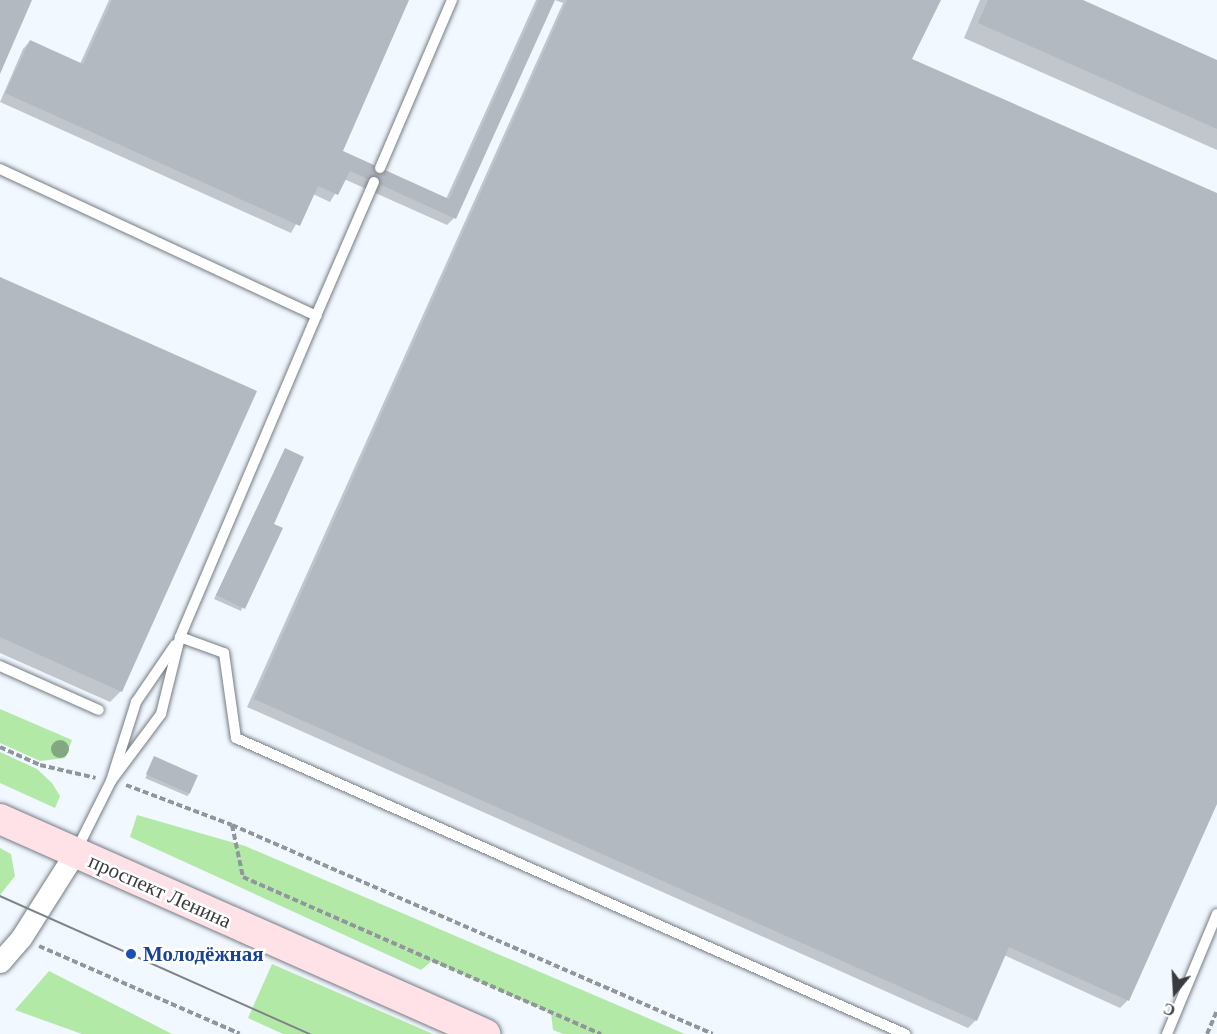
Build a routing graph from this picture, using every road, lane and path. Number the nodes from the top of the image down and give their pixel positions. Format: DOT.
graph roads {
  1 [pos="452,0"];
  2 [pos="381,168"];
  3 [pos="0,169"];
  4 [pos="374,182"];
  5 [pos="316,316"];
  6 [pos="180,637"];
  7 [pos="0,666"];
  8 [pos="99,710"];
  9 [pos="0,747"];
  10 [pos="111,781"];
  11 [pos="0,819"];
  12 [pos="232,825"];
  13 [pos="75,853"];
  14 [pos="1217,914"];
  15 [pos="21,939"];
  16 [pos="0,962"];
  17 [pos="1217,1011"];
  18 [pos="240,1034"];
  19 [pos="485,1034"];
  20 [pos="601,1034"];
  21 [pos="713,1034"];
  22 [pos="905,1034"];
  23 [pos="1167,1034"];
  24 [pos="1207,1034"];
  1 -- 2 [label="lane"];
  3 -- 5 [label="lane"];
  4 -- 5 [label="lane"];
  5 -- 6 [label="lane"];
  6 -- 10 [label="lane"];
  6 -- 10 [label="lane"];
  6 -- 22 [label="lane"];
  7 -- 8 [label="lane"];
  9 -- 10 [label="path"];
  10 -- 12 [label="path"];
  10 -- 13 [label="lane"];
  11 -- 13 [label="main road, проспект Ленина"];
  12 -- 20 [label="path"];
  12 -- 21 [label="path"];
  13 -- 15 [label="street"];
  13 -- 19 [label="main road, проспект Ленина"];
  14 -- 23 [label="lane"];
  15 -- 16 [label="street"];
  15 -- 18 [label="path"];
  17 -- 24 [label="path"];
}
